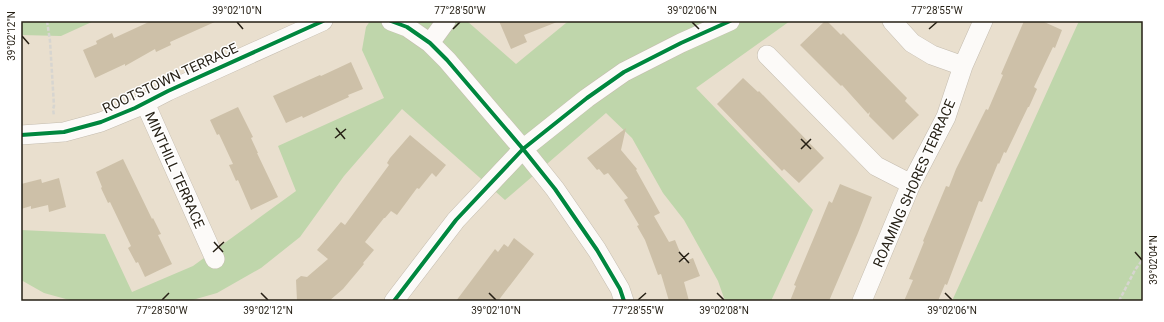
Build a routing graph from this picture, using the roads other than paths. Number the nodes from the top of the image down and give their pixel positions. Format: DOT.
graph roads {
  1 [pos="323,21"];
  2 [pos="391,21"];
  3 [pos="446,21"];
  4 [pos="730,21"];
  5 [pos="892,21"];
  6 [pos="982,21"];
  7 [pos="430,43"];
  8 [pos="767,56"];
  9 [pos="963,66"];
  10 [pos="145,103"];
  11 [pos="21,135"];
  12 [pos="523,149"];
  13 [pos="911,184"];
  14 [pos="215,259"];
  15 [pos="394,301"];
  16 [pos="624,301"];
  17 [pos="862,301"];
  1 -- 10 [label="street, ROOTSTOWN TERRACE"];
  2 -- 7 [label="street"];
  3 -- 7 [label="street"];
  4 -- 12 [label="street"];
  5 -- 9 [label="street"];
  6 -- 9 [label="street, ROAMING SHORES TERRACE"];
  7 -- 12 [label="street"];
  8 -- 13 [label="street"];
  9 -- 13 [label="street, ROAMING SHORES TERRACE"];
  10 -- 11 [label="street, ROOTSTOWN TERRACE"];
  10 -- 14 [label="street, MINTHILL TERRACE"];
  12 -- 15 [label="street"];
  12 -- 16 [label="street"];
  13 -- 17 [label="street, ROAMING SHORES TERRACE"];
}
